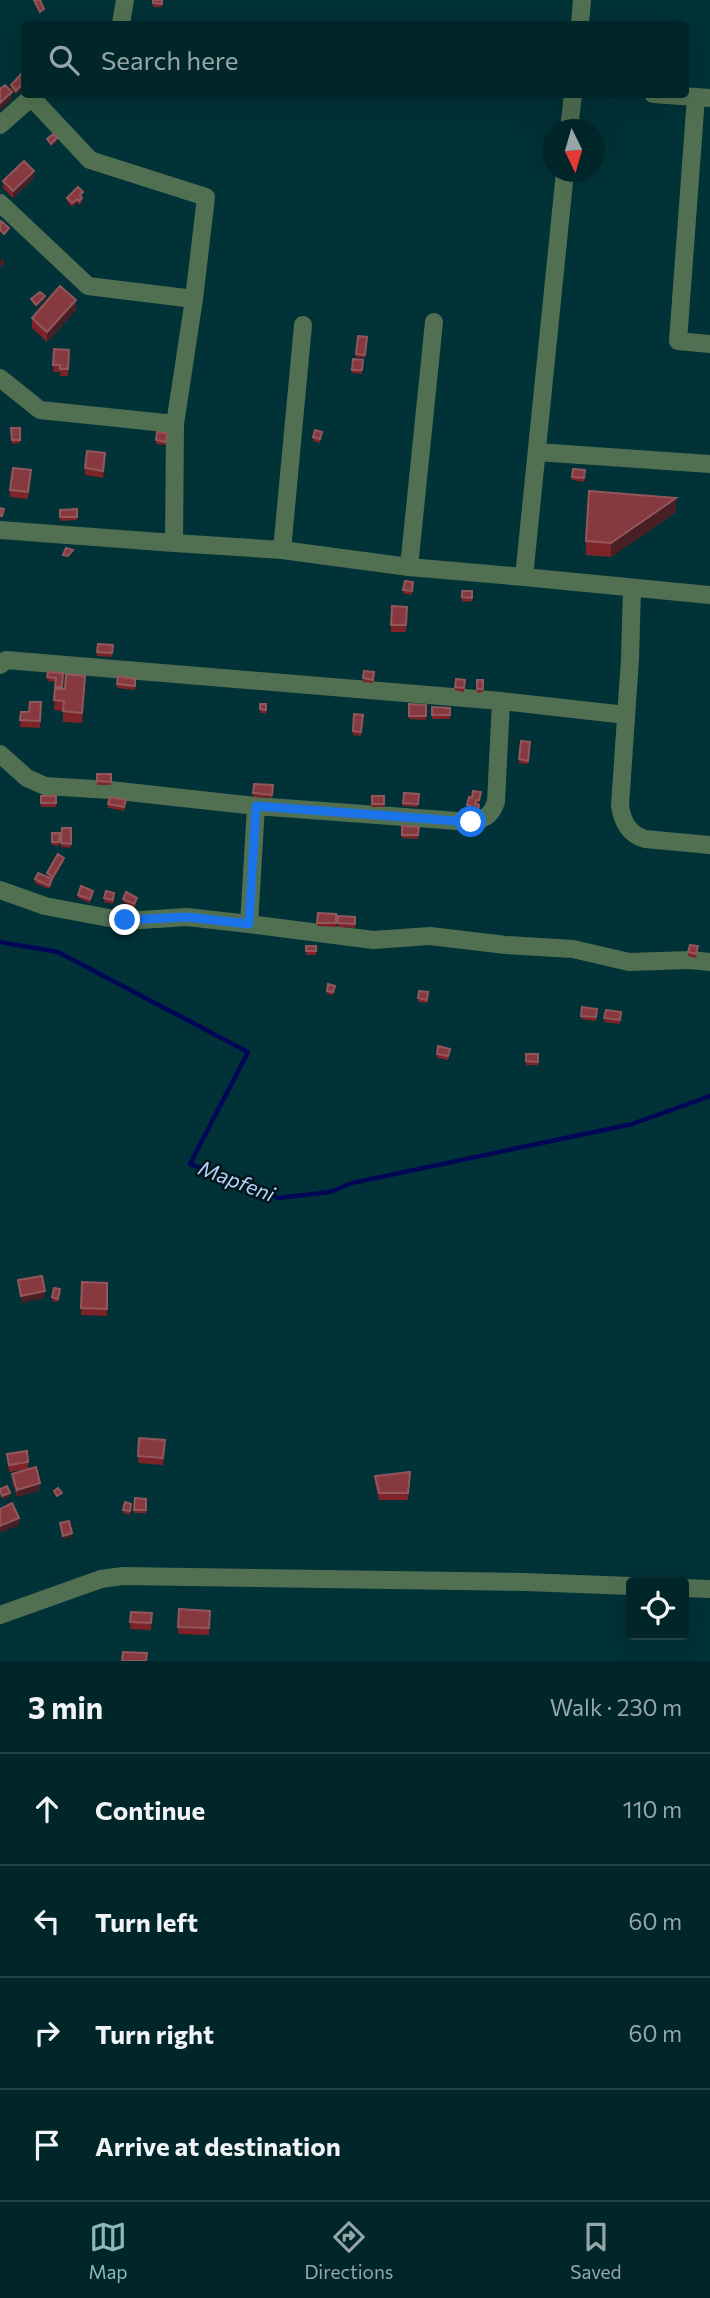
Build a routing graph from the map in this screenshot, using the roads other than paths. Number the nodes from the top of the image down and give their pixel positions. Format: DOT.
graph roads {
  1 [pos="125,0"];
  2 [pos="582,0"];
  3 [pos="122,21"];
  4 [pos="580,21"];
  5 [pos="31,98"];
  6 [pos="35,98"];
  7 [pos="573,98"];
  8 [pos="703,98"];
  9 [pos="570,119"];
  10 [pos="0,125"];
  11 [pos="564,182"];
  12 [pos="0,203"];
  13 [pos="194,299"];
  14 [pos="434,322"];
  15 [pos="303,325"];
  16 [pos="710,344"];
  17 [pos="0,378"];
  18 [pos="175,424"];
  19 [pos="537,452"];
  20 [pos="710,464"];
  21 [pos="0,530"];
  22 [pos="174,544"];
  23 [pos="282,550"];
  24 [pos="409,567"];
  25 [pos="524,578"];
  26 [pos="632,588"];
  27 [pos="710,595"];
  28 [pos="0,665"];
  29 [pos="501,701"];
  30 [pos="626,715"];
  31 [pos="2,759"];
  32 [pos="256,806"];
  33 [pos="710,845"];
  34 [pos="0,890"];
  35 [pos="249,924"];
  36 [pos="710,962"];
  37 [pos="626,1586"];
  38 [pos="689,1588"];
  39 [pos="710,1589"];
  40 [pos="0,1615"];
  1 -- 3 [label="street"];
  2 -- 4 [label="street"];
  5 -- 10 [label="street"];
  6 -- 13 [label="street"];
  7 -- 9 [label="street"];
  8 -- 16 [label="street"];
  11 -- 19 [label="street"];
  12 -- 13 [label="street"];
  13 -- 18 [label="street"];
  14 -- 24 [label="street"];
  15 -- 23 [label="street"];
  17 -- 18 [label="street"];
  18 -- 22 [label="street"];
  19 -- 20 [label="street"];
  19 -- 25 [label="street"];
  21 -- 22 [label="street"];
  22 -- 23 [label="street"];
  23 -- 24 [label="street"];
  24 -- 25 [label="street"];
  25 -- 26 [label="street"];
  26 -- 27 [label="street"];
  26 -- 30 [label="street"];
  28 -- 29 [label="street"];
  29 -- 30 [label="street"];
  29 -- 32 [label="street"];
  30 -- 33 [label="street"];
  31 -- 32 [label="street"];
  32 -- 35 [label="street"];
  34 -- 35 [label="street"];
  35 -- 36 [label="street"];
  37 -- 40 [label="street"];
  38 -- 39 [label="street"];
}
